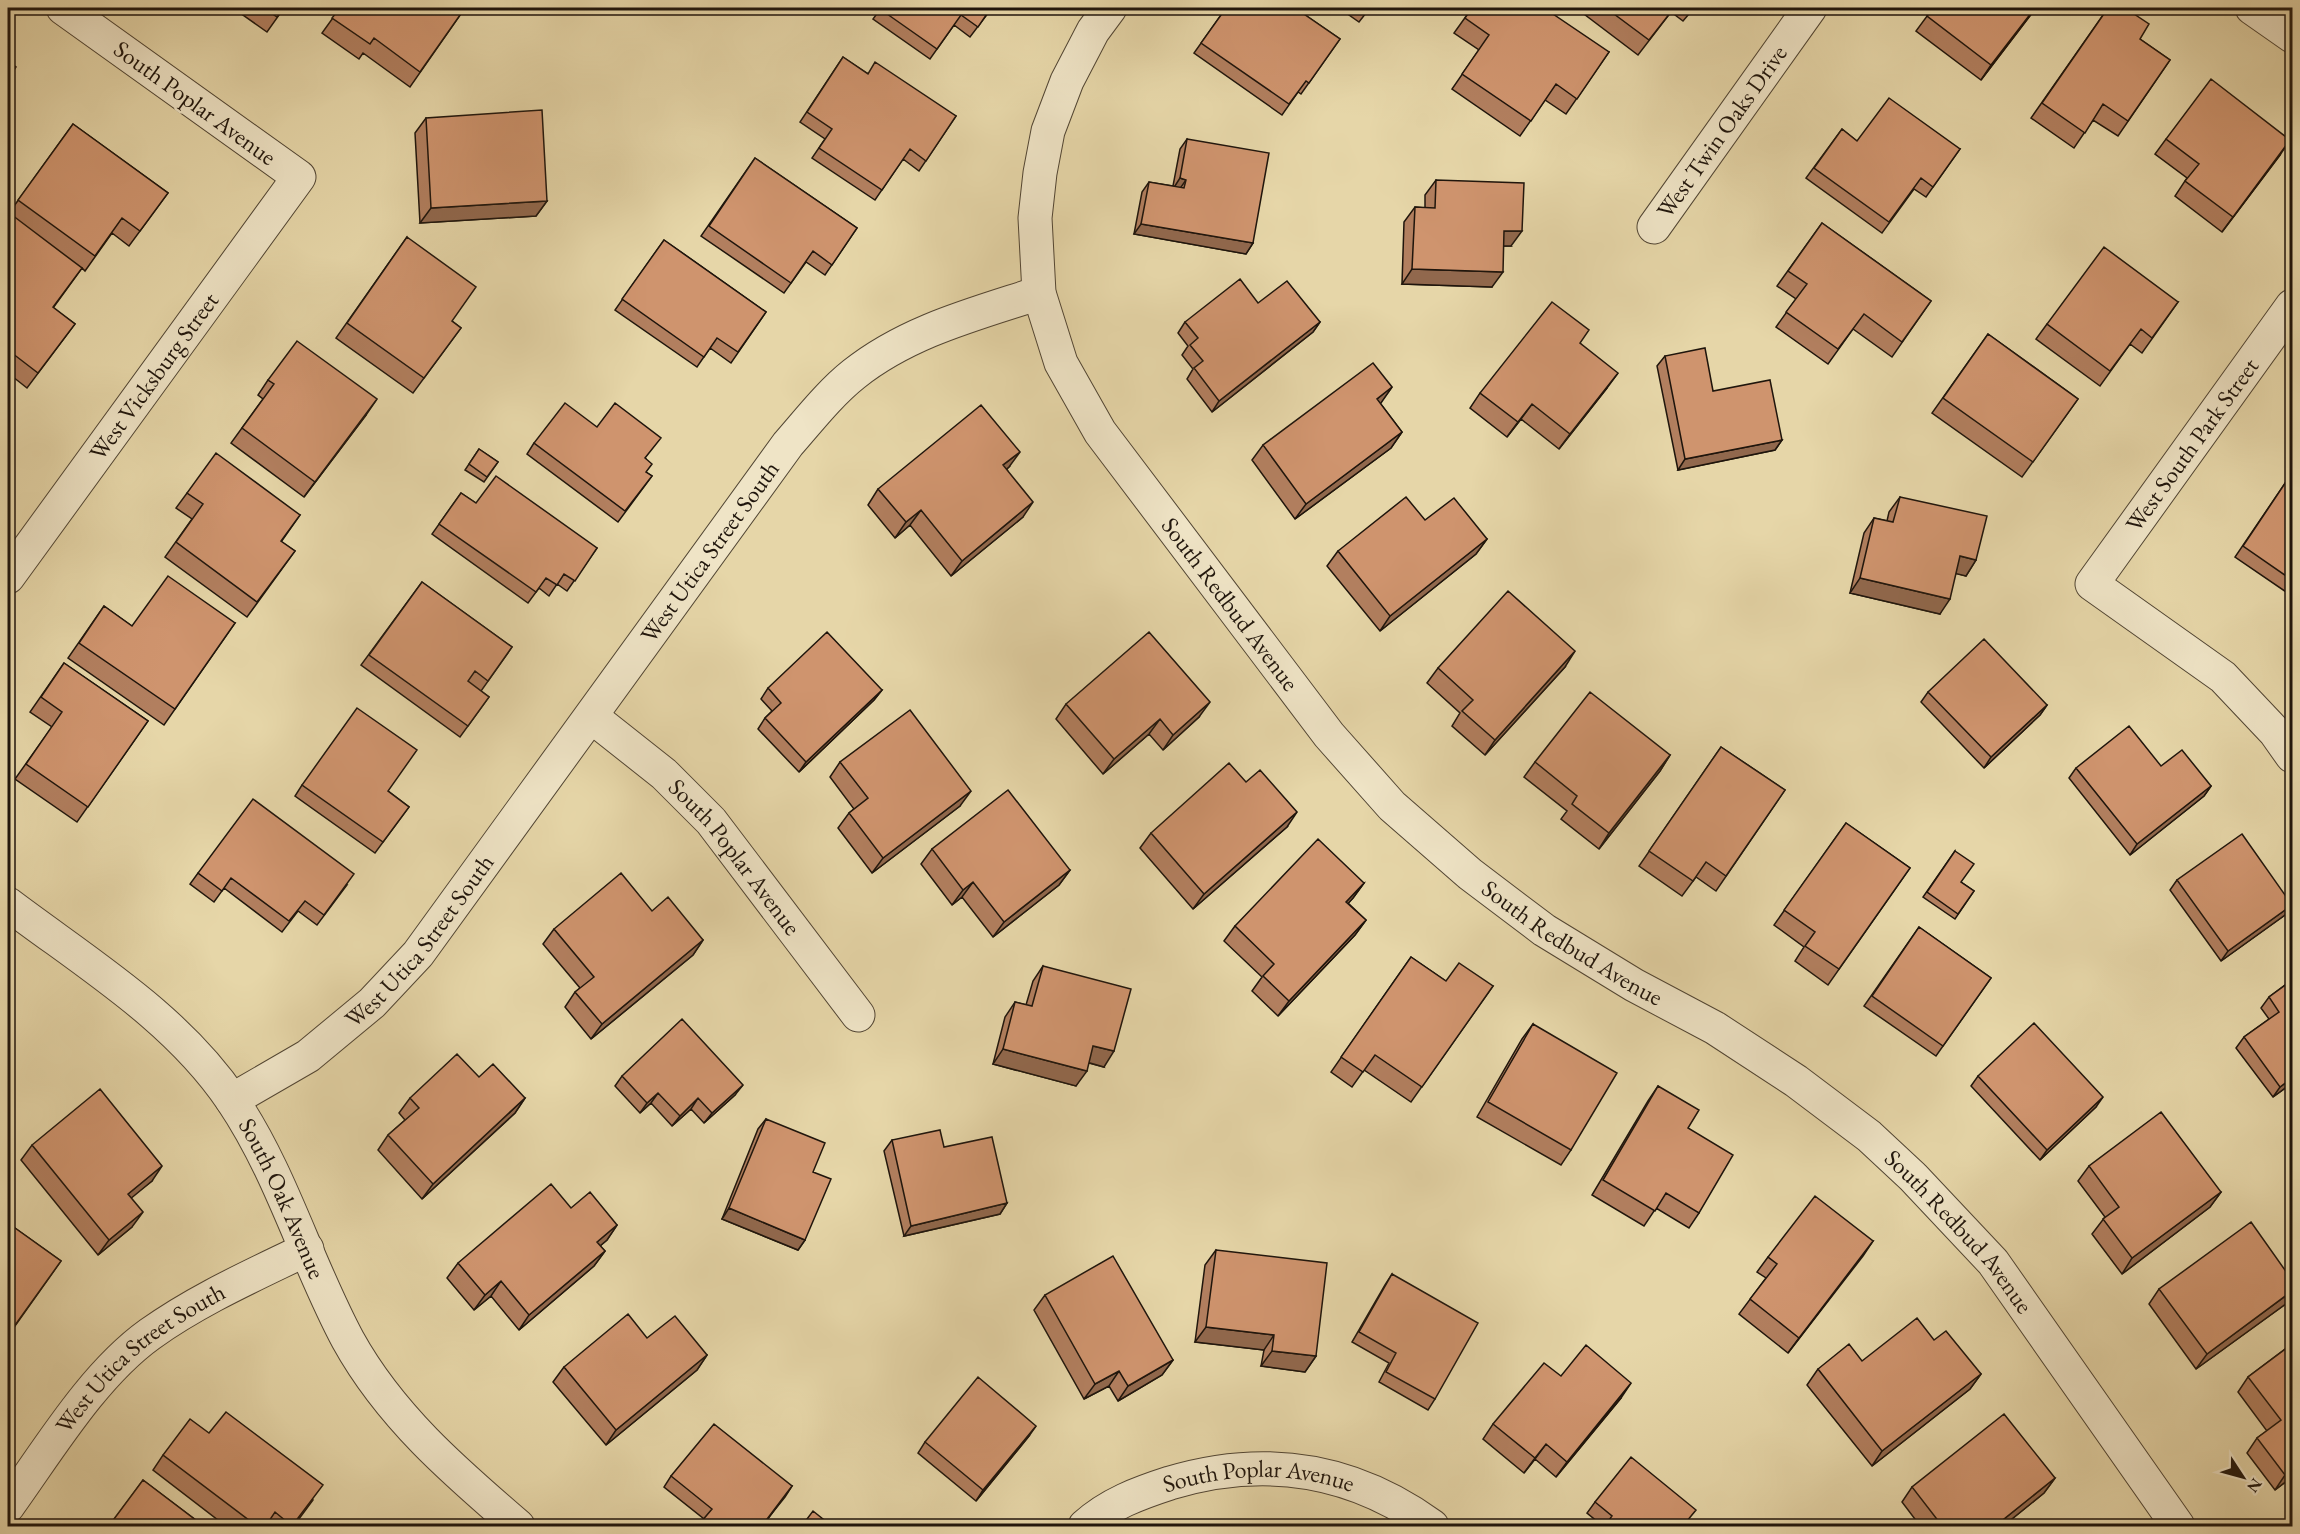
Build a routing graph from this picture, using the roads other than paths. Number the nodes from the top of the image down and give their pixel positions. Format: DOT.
graph roads {
  1 [pos="63,8"];
  2 [pos="1110,8"];
  3 [pos="1810,8"];
  4 [pos="2252,8"];
  5 [pos="2292,36"];
  6 [pos="298,177"];
  7 [pos="1653,227"];
  8 [pos="1039,293"];
  9 [pos="2292,306"];
  10 [pos="8,577"];
  11 [pos="592,717"];
  12 [pos="2292,756"];
  13 [pos="8,904"];
  14 [pos="858,1015"];
  15 [pos="232,1100"];
  16 [pos="307,1249"];
  17 [pos="8,1506"];
  18 [pos="518,1527"];
  19 [pos="1085,1527"];
  20 [pos="1432,1527"];
  21 [pos="2178,1527"];
  1 -- 6 [label="street, South Poplar Avenue"];
  2 -- 8 [label="street"];
  3 -- 7 [label="street, West Twin Oaks Drive"];
  4 -- 5 [label="street"];
  6 -- 10 [label="street, West Vicksburg Street"];
  8 -- 11 [label="street, West Utica Street South"];
  8 -- 21 [label="street, South Redbud Avenue"];
  9 -- 12 [label="street, West South Park Street"];
  11 -- 14 [label="street, South Poplar Avenue"];
  11 -- 15 [label="street, West Utica Street South"];
  13 -- 15 [label="street, South Oak Avenue"];
  15 -- 16 [label="street, South Oak Avenue"];
  16 -- 17 [label="street, West Utica Street South"];
  16 -- 18 [label="street, South Oak Avenue"];
  19 -- 20 [label="street, South Poplar Avenue"];
}
